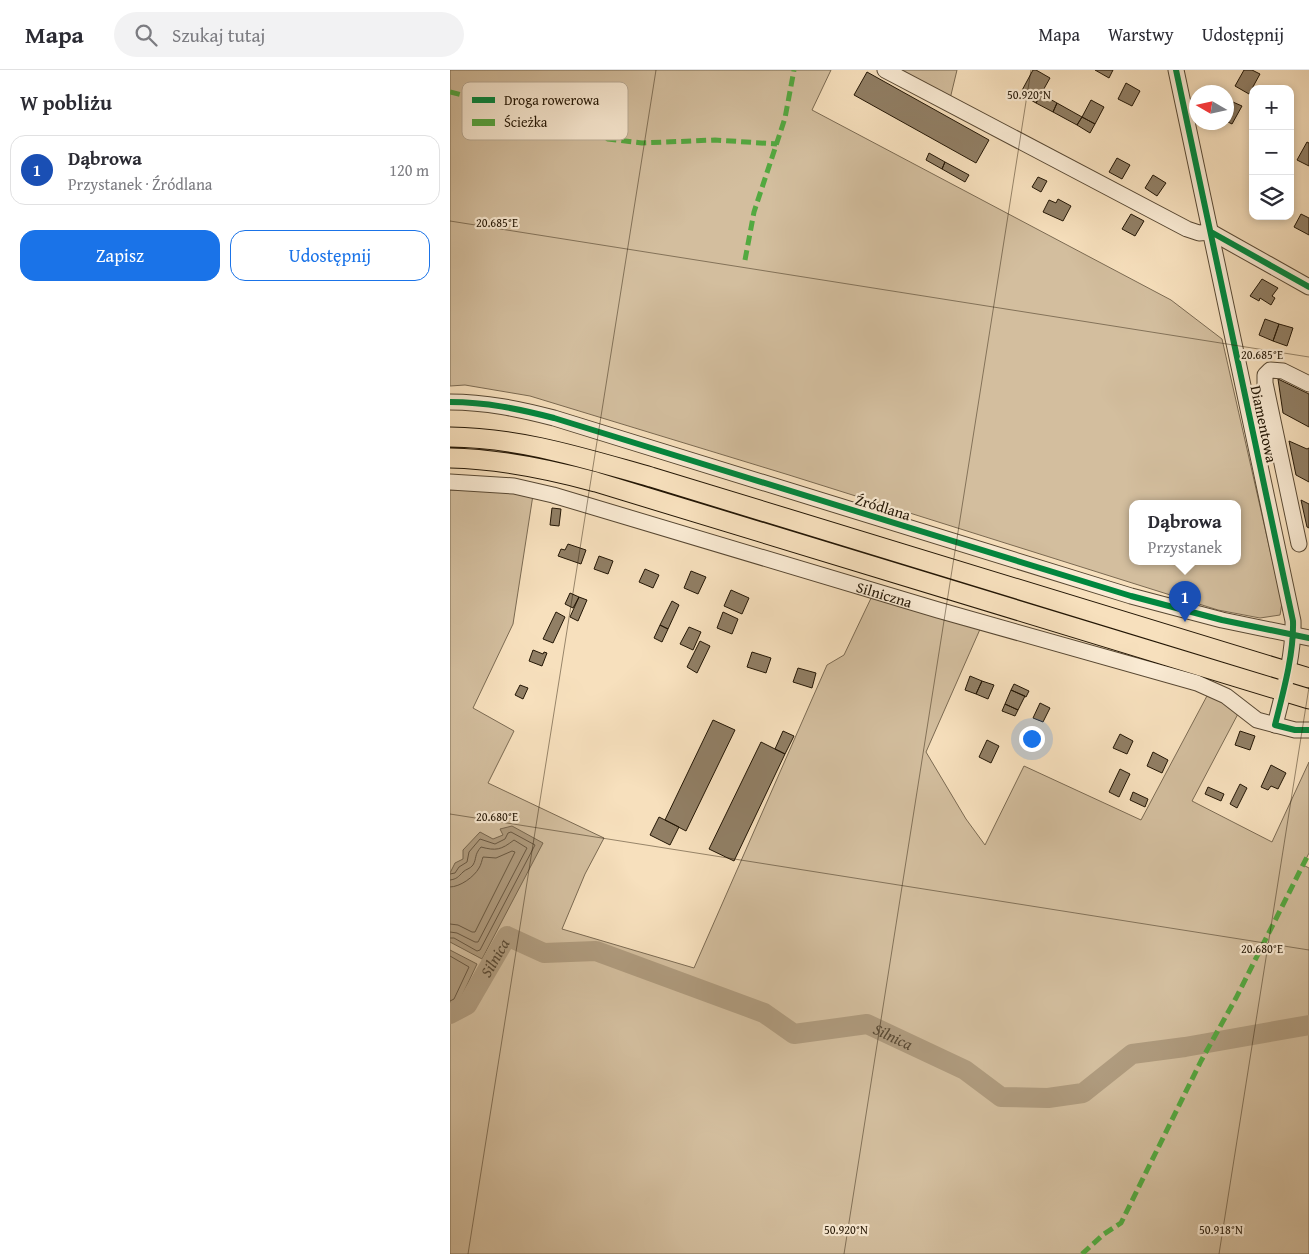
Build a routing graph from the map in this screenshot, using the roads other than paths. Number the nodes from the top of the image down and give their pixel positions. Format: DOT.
graph roads {
  1 [pos="885,70"];
  2 [pos="1176,70"];
  3 [pos="1211,232"];
  4 [pos="1309,287"];
  5 [pos="1309,384"];
  6 [pos="450,402"];
  7 [pos="450,437"];
  8 [pos="450,458"];
  9 [pos="1284,473"];
  10 [pos="1263,478"];
  11 [pos="450,482"];
  12 [pos="1300,544"];
  13 [pos="1293,634"];
  14 [pos="1309,638"];
  15 [pos="1287,671"];
  16 [pos="1309,678"];
  17 [pos="1283,691"];
  18 [pos="1309,699"];
  19 [pos="1276,725"];
  20 [pos="1309,730"];
  1 -- 3 [label="street"];
  2 -- 3 [label="street, Diamentowa"];
  3 -- 4 [label="street"];
  3 -- 10 [label="street, Diamentowa"];
  5 -- 9 [label="street"];
  6 -- 13 [label="street, Źródlana"];
  7 -- 15 [label="main road"];
  8 -- 17 [label="main road"];
  9 -- 10 [label="street"];
  9 -- 12 [label="street"];
  10 -- 13 [label="street, Diamentowa"];
  11 -- 19 [label="street, Silniczna"];
  13 -- 14 [label="street, Źródlana"];
  13 -- 15 [label="street, Diamentowa"];
  15 -- 16 [label="main road"];
  15 -- 17 [label="street, Diamentowa"];
  17 -- 18 [label="main road"];
  17 -- 19 [label="street, Diamentowa"];
  19 -- 20 [label="street, Silniczna"];
}
